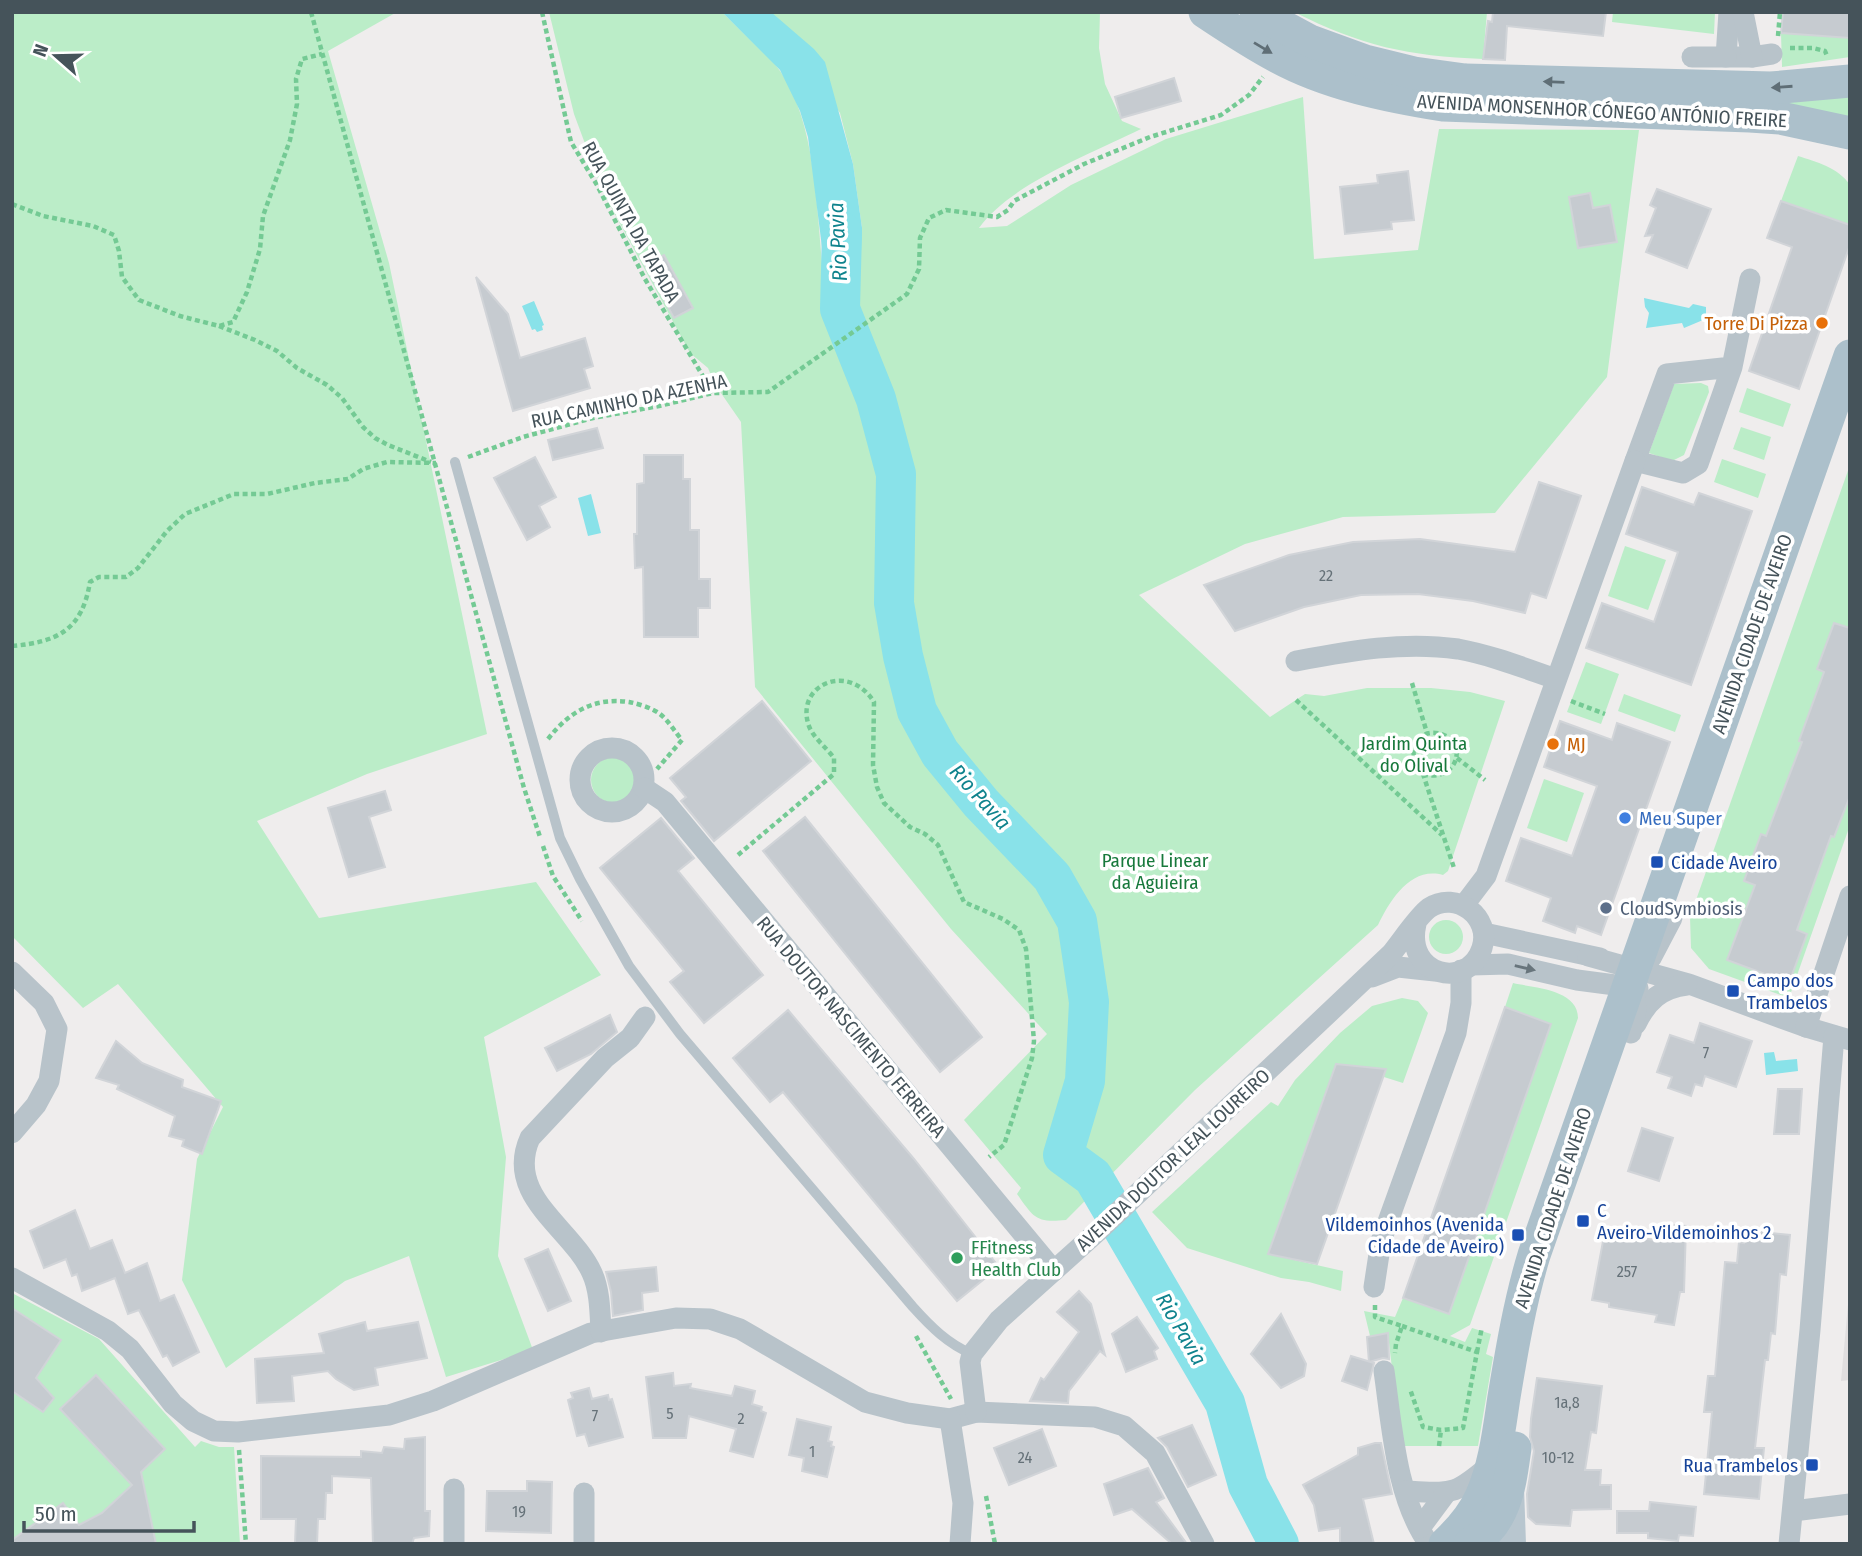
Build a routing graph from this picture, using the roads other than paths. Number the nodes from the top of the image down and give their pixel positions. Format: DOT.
graph roads {
  1 [pos="1205,12"];
  2 [pos="1256,12"];
  3 [pos="1729,12"];
  4 [pos="1743,12"];
  5 [pos="1692,57"];
  6 [pos="1726,57"];
  7 [pos="1840,72"];
  8 [pos="1810,124"];
  9 [pos="1850,133"];
  10 [pos="1850,144"];
  11 [pos="1750,279"];
  12 [pos="1850,356"];
  13 [pos="1732,368"];
  14 [pos="1850,416"];
  15 [pos="1635,461"];
  16 [pos="455,462"];
  17 [pos="1296,661"];
  18 [pos="1556,679"];
  19 [pos="643,788"];
  20 [pos="1850,896"];
  21 [pos="1464,905"];
  22 [pos="1662,916"];
  23 [pos="1416,924"];
  24 [pos="1484,933"];
  25 [pos="1466,967"];
  26 [pos="1438,971"];
  27 [pos="12,972"];
  28 [pos="1640,976"];
  29 [pos="1577,980"];
  30 [pos="1358,985"];
  31 [pos="645,1017"];
  32 [pos="1806,1027"];
  33 [pos="1622,1030"];
  34 [pos="1842,1038"];
  35 [pos="12,1133"];
  36 [pos="1054,1271"];
  37 [pos="12,1278"];
  38 [pos="1374,1287"];
  39 [pos="601,1332"];
  40 [pos="972,1354"];
  41 [pos="1389,1365"];
  42 [pos="962,1415"];
  43 [pos="454,1489"];
  44 [pos="1405,1491"];
  45 [pos="584,1493"];
  46 [pos="1446,1493"];
  47 [pos="1503,1498"];
  48 [pos="1850,1504"];
  49 [pos="1793,1511"];
  50 [pos="1431,1539"];
  51 [pos="454,1544"];
  52 [pos="584,1544"];
  53 [pos="960,1544"];
  54 [pos="1204,1544"];
  55 [pos="1470,1544"];
  56 [pos="1789,1544"];
  1 -- 8 [label="main road, AVENIDA MONSENHOR CÓNEGO ANTÓNIO FREIRE, one-way"];
  7 -- 2 [label="main road, AVENIDA MONSENHOR CÓNEGO ANTÓNIO FREIRE, one-way"];
  3 -- 6 [label="street"];
  4 -- 6 [label="street"];
  5 -- 6 [label="street"];
  8 -- 9 [label="main road, AVENIDA MONSENHOR CÓNEGO ANTÓNIO FREIRE"];
  8 -- 10 [label="main road"];
  11 -- 13 [label="street"];
  12 -- 22 [label="main road, AVENIDA CIDADE DE AVEIRO"];
  13 -- 15 [label="street"];
  13 -- 15 [label="street"];
  14 -- 22 [label="main road, AVENIDA CIDADE DE AVEIRO"];
  15 -- 18 [label="street"];
  16 -- 40 [label="lane"];
  17 -- 18 [label="street"];
  18 -- 21 [label="street"];
  19 -- 36 [label="street, RUA DOUTOR NASCIMENTO FERREIRA"];
  20 -- 32 [label="street"];
  21 -- 23 [label="street, AVENIDA DOUTOR LEAL LOUREIRO"];
  21 -- 24 [label="street"];
  22 -- 28 [label="main road, AVENIDA CIDADE DE AVEIRO"];
  23 -- 26 [label="street"];
  23 -- 30 [label="street, AVENIDA DOUTOR LEAL LOUREIRO"];
  24 -- 25 [label="street"];
  24 -- 28 [label="street"];
  25 -- 26 [label="street, AVENIDA DOUTOR LEAL LOUREIRO"];
  25 -- 29 [label="street, AVENIDA DOUTOR LEAL LOUREIRO, one-way"];
  25 -- 38 [label="street"];
  26 -- 30 [label="street, AVENIDA DOUTOR LEAL LOUREIRO"];
  27 -- 35 [label="street"];
  28 -- 29 [label="street"];
  28 -- 32 [label="street"];
  28 -- 33 [label="main road, AVENIDA CIDADE DE AVEIRO"];
  29 -- 33 [label="street"];
  30 -- 36 [label="street, AVENIDA DOUTOR LEAL LOUREIRO"];
  31 -- 39 [label="street"];
  32 -- 34 [label="street"];
  33 -- 47 [label="main road, AVENIDA CIDADE DE AVEIRO"];
  33 -- 47 [label="main road, AVENIDA CIDADE DE AVEIRO"];
  34 -- 49 [label="street"];
  36 -- 40 [label="street, AVENIDA DOUTOR LEAL LOUREIRO"];
  37 -- 39 [label="street"];
  39 -- 42 [label="street"];
  40 -- 42 [label="street"];
  41 -- 44 [label="street"];
  42 -- 53 [label="street"];
  42 -- 54 [label="street"];
  43 -- 51 [label="street"];
  44 -- 46 [label="street"];
  44 -- 50 [label="street"];
  45 -- 52 [label="street"];
  46 -- 47 [label="street"];
  46 -- 50 [label="street"];
  47 -- 50 [label="main road, AVENIDA CIDADE DE AVEIRO"];
  47 -- 55 [label="main road"];
  48 -- 49 [label="street"];
  49 -- 56 [label="street"];
}
